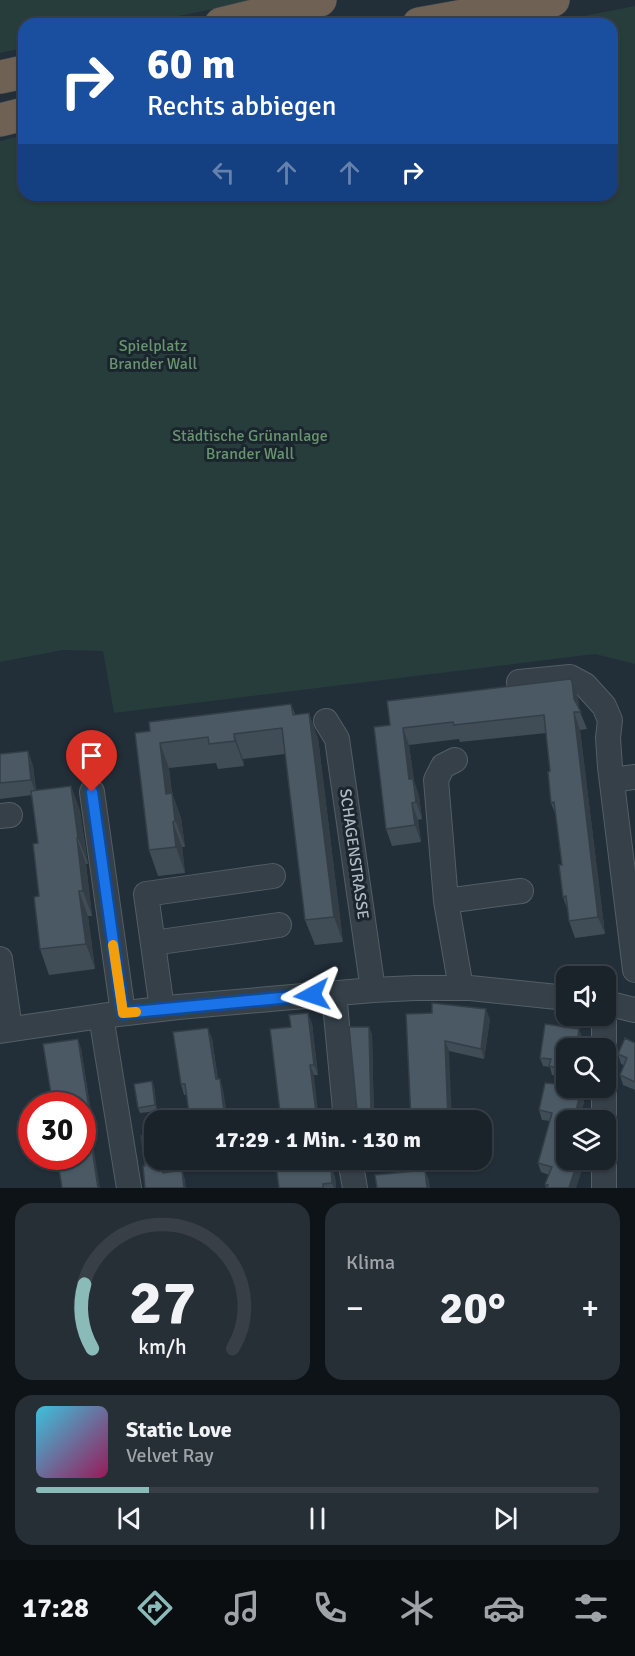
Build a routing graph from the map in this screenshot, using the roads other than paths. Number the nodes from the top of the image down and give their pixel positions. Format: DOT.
graph roads {
  1 [pos="320,0"];
  2 [pos="553,0"];
  3 [pos="245,18"];
  4 [pos="452,18"];
  5 [pos="18,73"];
  6 [pos="0,77"];
  7 [pos="18,116"];
  8 [pos="0,120"];
  9 [pos="519,682"];
  10 [pos="326,721"];
  11 [pos="455,760"];
  12 [pos="623,778"];
  13 [pos="92,792"];
  14 [pos="273,876"];
  15 [pos="521,891"];
  16 [pos="447,901"];
  17 [pos="279,925"];
  18 [pos="153,943"];
  19 [pos="0,959"];
  20 [pos="635,970"];
  21 [pos="461,988"];
  22 [pos="373,990"];
  23 [pos="334,993"];
  24 [pos="556,997"];
  25 [pos="616,1005"];
  26 [pos="162,1009"];
  27 [pos="635,1010"];
  28 [pos="112,1015"];
  29 [pos="5,1030"];
  30 [pos="345,1110"];
  31 [pos="352,1170"];
  32 [pos="604,1170"];
  33 [pos="129,1188"];
  34 [pos="355,1188"];
  35 [pos="604,1188"];
  1 -- 3 [label="highway"];
  2 -- 4 [label="highway"];
  5 -- 6 [label="highway"];
  7 -- 8 [label="highway"];
  9 -- 12 [label="street"];
  10 -- 22 [label="street, SCHAGENSTRASSE"];
  11 -- 16 [label="street"];
  12 -- 20 [label="street"];
  13 -- 28 [label="street"];
  14 -- 18 [label="street"];
  15 -- 16 [label="street"];
  16 -- 21 [label="street"];
  17 -- 18 [label="street"];
  18 -- 26 [label="street"];
  19 -- 29 [label="street"];
  21 -- 22 [label="street"];
  21 -- 24 [label="street"];
  22 -- 23 [label="street"];
  23 -- 26 [label="street"];
  23 -- 30 [label="street"];
  25 -- 27 [label="street"];
  26 -- 28 [label="street"];
  28 -- 29 [label="street"];
  28 -- 33 [label="street"];
  31 -- 34 [label="street"];
  32 -- 35 [label="street"];
}
